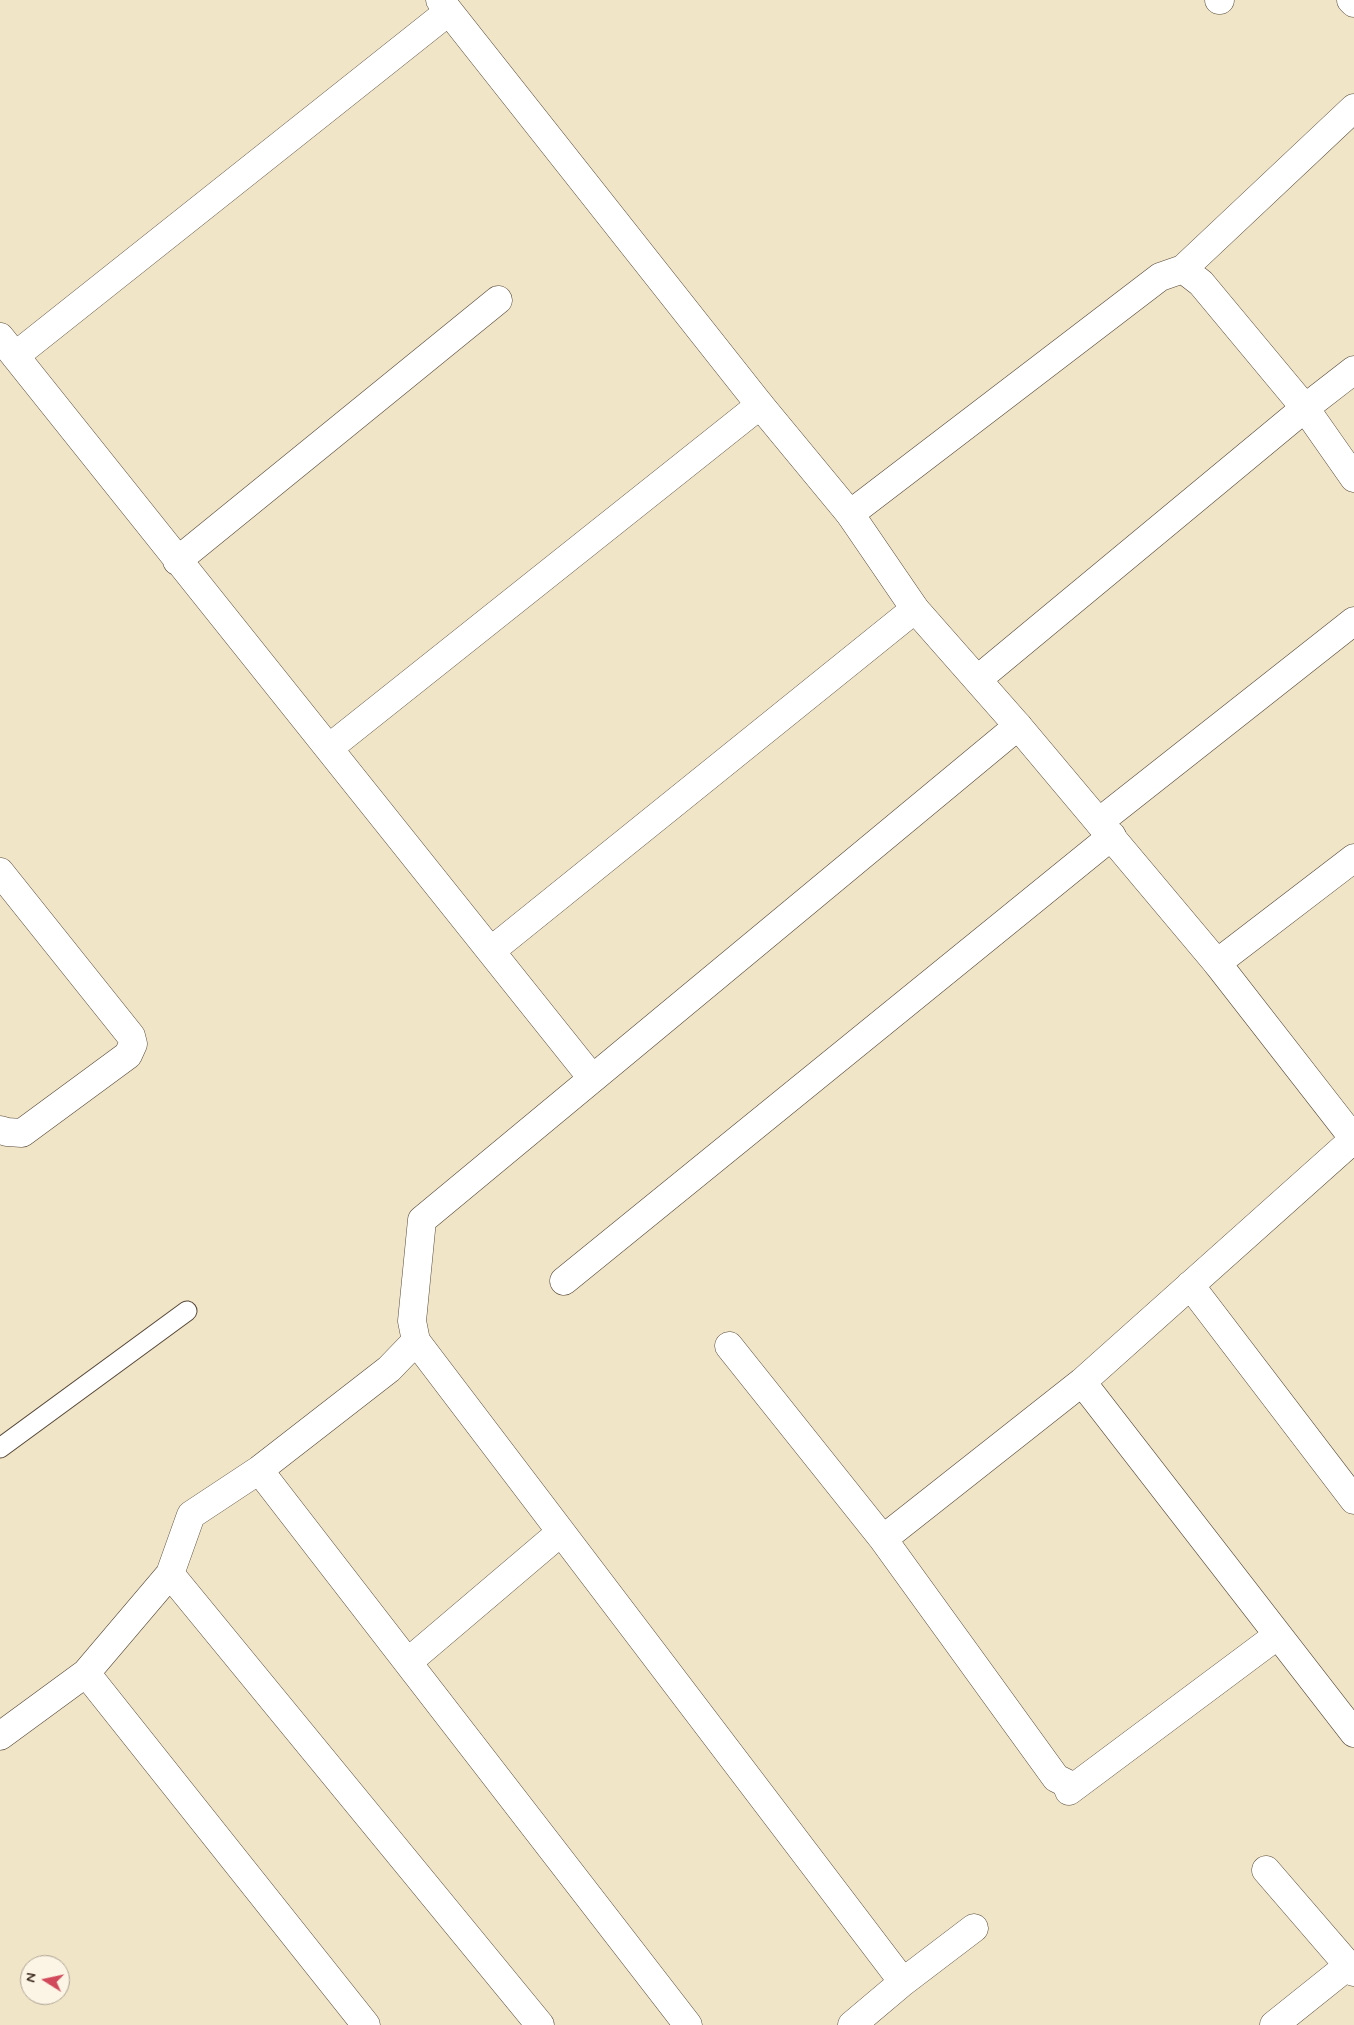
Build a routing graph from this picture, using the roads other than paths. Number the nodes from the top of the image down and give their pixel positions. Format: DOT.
graph roads {
  1 [pos="1351,0"];
  2 [pos="1354,3"];
  3 [pos="444,6"];
  4 [pos="1354,108"];
  5 [pos="1183,269"];
  6 [pos="498,300"];
  7 [pos="8,347"];
  8 [pos="1354,370"];
  9 [pos="760,405"];
  10 [pos="1305,408"];
  11 [pos="1354,478"];
  12 [pos="850,514"];
  13 [pos="177,560"];
  14 [pos="915,609"];
  15 [pos="1354,621"];
  16 [pos="978,679"];
  17 [pos="1018,726"];
  18 [pos="329,748"];
  19 [pos="1105,829"];
  20 [pos="1354,858"];
  21 [pos="0,872"];
  22 [pos="492,950"];
  23 [pos="1217,963"];
  24 [pos="592,1078"];
  25 [pos="0,1130"];
  26 [pos="1354,1139"];
  27 [pos="564,1281"];
  28 [pos="1190,1285"];
  29 [pos="186,1311"];
  30 [pos="416,1342"];
  31 [pos="729,1346"];
  32 [pos="1082,1382"];
  33 [pos="0,1448"];
  34 [pos="259,1470"];
  35 [pos="1354,1500"];
  36 [pos="561,1532"];
  37 [pos="883,1539"];
  38 [pos="170,1574"];
  39 [pos="1278,1635"];
  40 [pos="408,1662"];
  41 [pos="86,1673"];
  42 [pos="1354,1733"];
  43 [pos="0,1736"];
  44 [pos="1266,1870"];
  45 [pos="974,1928"];
  46 [pos="1352,1969"];
  47 [pos="903,1982"];
  48 [pos="366,2025"];
  49 [pos="540,2025"];
  50 [pos="688,2025"];
  51 [pos="852,2025"];
  52 [pos="1274,2025"];
  1 -- 2 [label="street"];
  3 -- 7 [label="street"];
  3 -- 9 [label="street"];
  4 -- 5 [label="street"];
  5 -- 10 [label="street"];
  5 -- 12 [label="street"];
  6 -- 13 [label="street"];
  7 -- 13 [label="street"];
  8 -- 10 [label="street"];
  9 -- 12 [label="street"];
  9 -- 18 [label="street"];
  10 -- 11 [label="street"];
  10 -- 16 [label="street"];
  12 -- 14 [label="street"];
  13 -- 18 [label="street"];
  14 -- 16 [label="street"];
  14 -- 22 [label="street"];
  15 -- 19 [label="street"];
  16 -- 17 [label="street"];
  17 -- 19 [label="street"];
  17 -- 24 [label="street"];
  18 -- 22 [label="street"];
  19 -- 23 [label="street"];
  19 -- 27 [label="street"];
  20 -- 23 [label="street"];
  21 -- 25 [label="street"];
  22 -- 24 [label="street"];
  23 -- 26 [label="street"];
  24 -- 30 [label="street"];
  26 -- 28 [label="street"];
  28 -- 32 [label="street"];
  28 -- 35 [label="street"];
  29 -- 33 [label="lane"];
  30 -- 34 [label="street"];
  30 -- 36 [label="street"];
  31 -- 37 [label="street"];
  32 -- 37 [label="street"];
  32 -- 39 [label="street"];
  34 -- 38 [label="street"];
  34 -- 40 [label="street"];
  36 -- 40 [label="street"];
  36 -- 47 [label="street"];
  37 -- 39 [label="street"];
  38 -- 41 [label="street"];
  38 -- 49 [label="street"];
  39 -- 42 [label="street"];
  40 -- 50 [label="street"];
  41 -- 43 [label="street"];
  41 -- 48 [label="street"];
  44 -- 46 [label="street"];
  45 -- 47 [label="street"];
  46 -- 52 [label="street"];
  47 -- 51 [label="street"];
}
